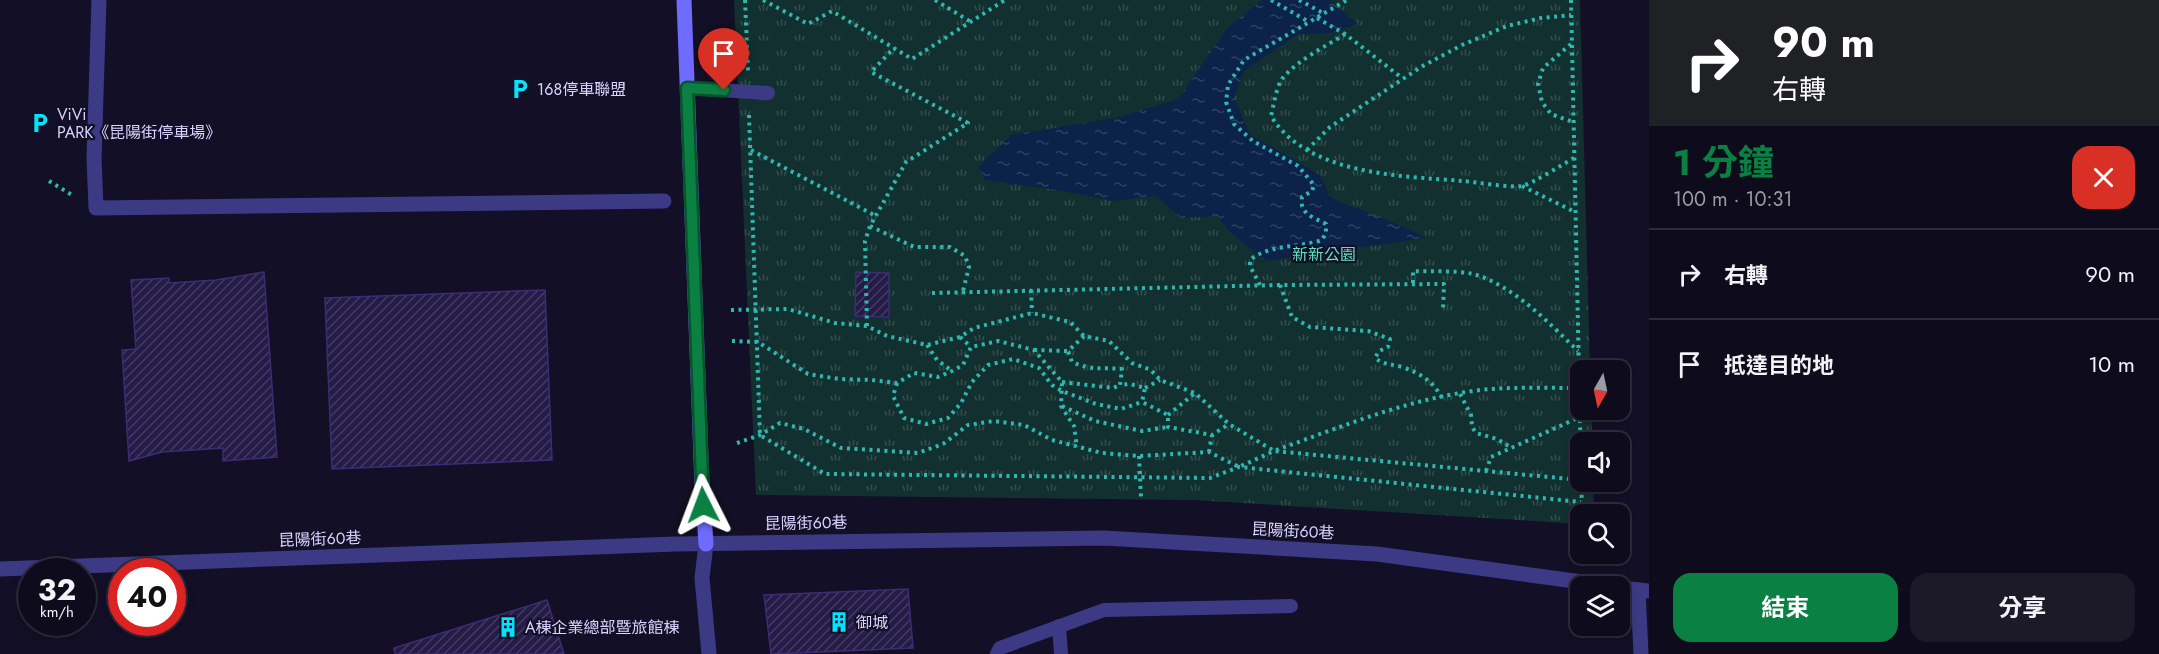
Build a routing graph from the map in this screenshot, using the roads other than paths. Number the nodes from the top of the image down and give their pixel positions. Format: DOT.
graph roads {
  1 [pos="99,0"];
  2 [pos="684,0"];
  3 [pos="687,88"];
  4 [pos="768,93"];
  5 [pos="664,201"];
  6 [pos="706,544"];
  7 [pos="0,569"];
  8 [pos="1570,580"];
  9 [pos="1644,591"];
  10 [pos="1290,606"];
  11 [pos="1059,626"];
  12 [pos="709,654"];
  13 [pos="997,654"];
  14 [pos="1061,654"];
  15 [pos="1641,654"];
  1 -- 5 [label="street"];
  2 -- 3 [label="street"];
  3 -- 4 [label="lane"];
  3 -- 6 [label="street"];
  6 -- 7 [label="street, 昆陽街60巷"];
  6 -- 8 [label="street, 昆陽街60巷"];
  6 -- 12 [label="street"];
  9 -- 15 [label="street"];
  10 -- 11 [label="lane"];
  11 -- 13 [label="lane"];
  11 -- 14 [label="lane"];
}
